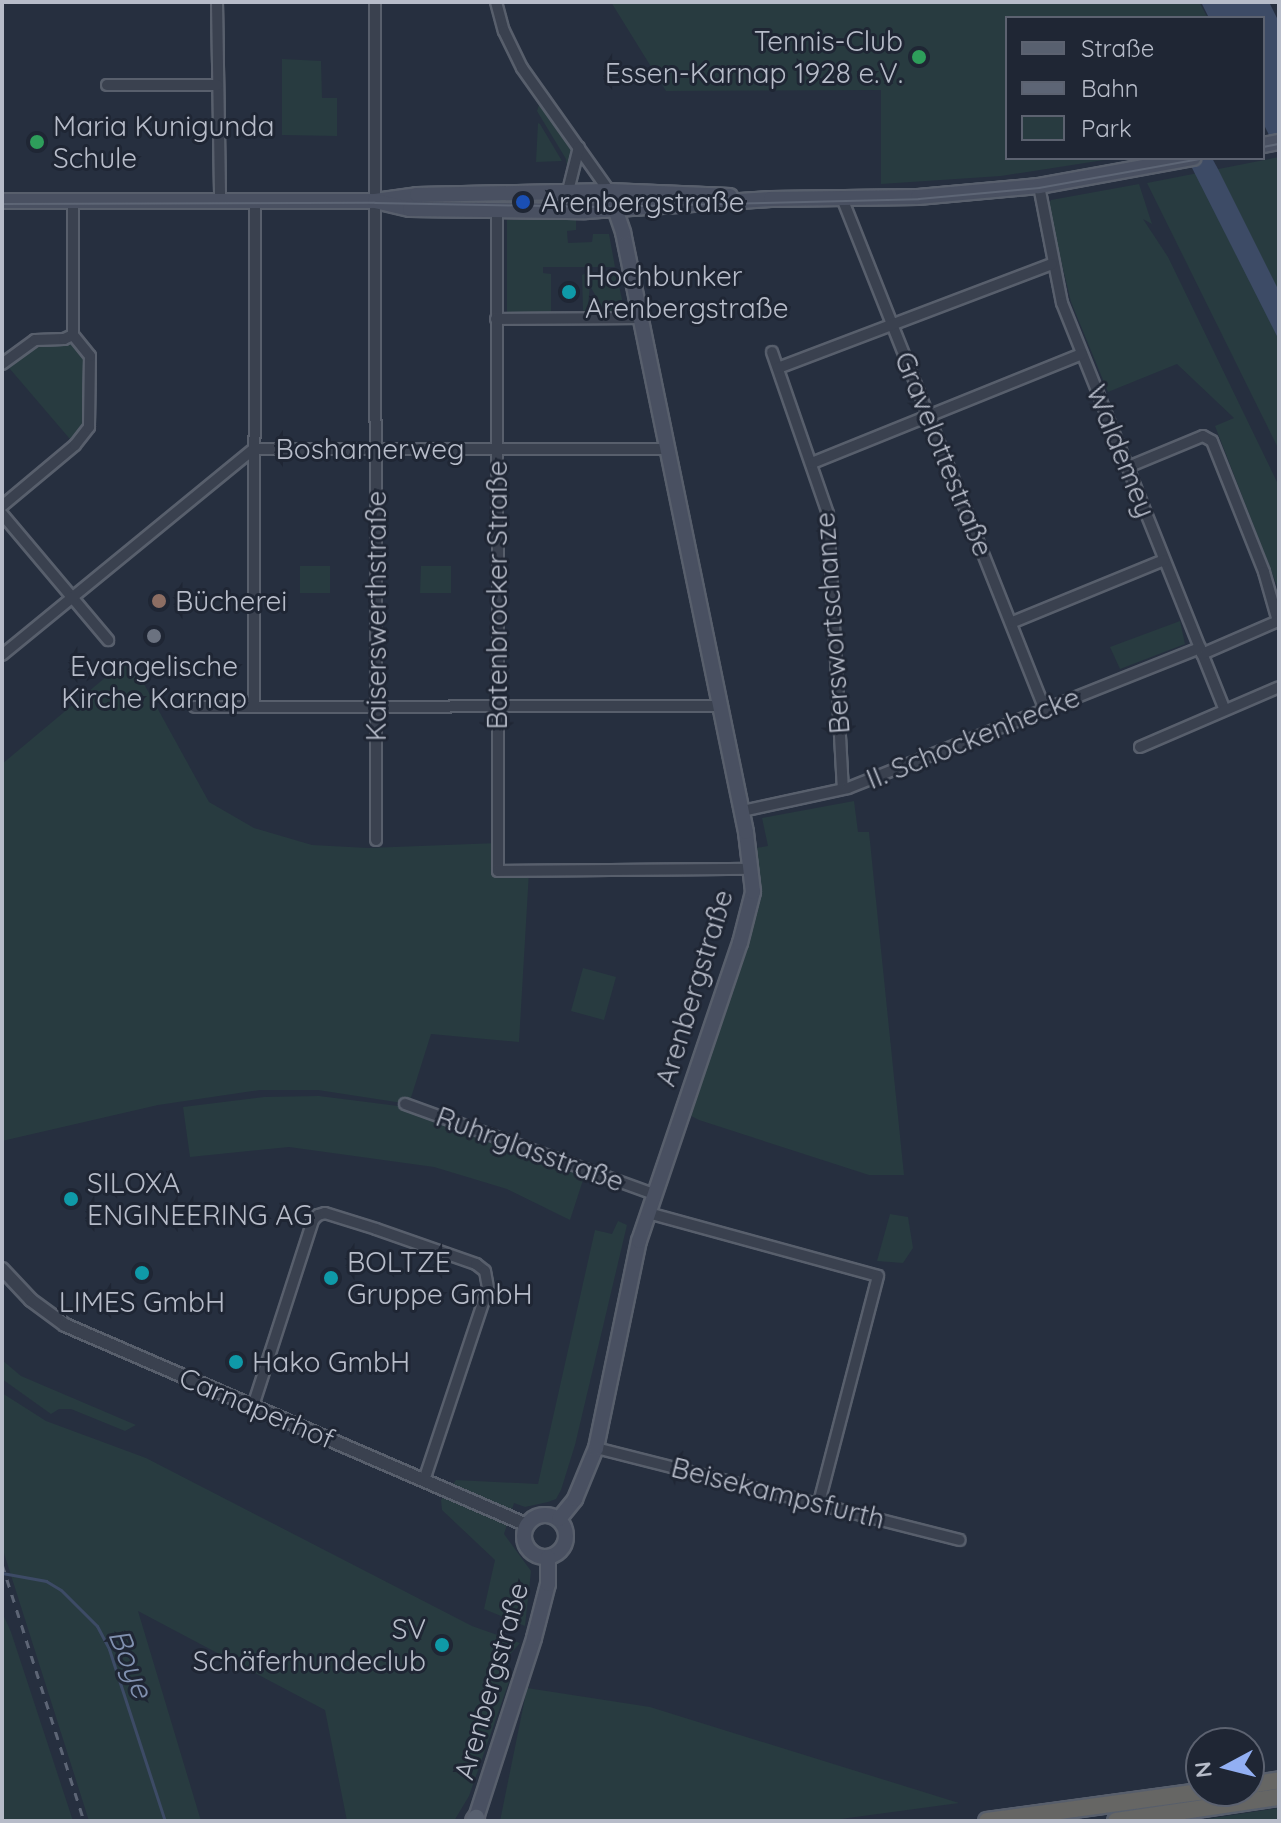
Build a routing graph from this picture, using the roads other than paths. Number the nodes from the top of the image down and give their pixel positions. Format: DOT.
graph roads {
  1 [pos="217,2"];
  2 [pos="375,2"];
  3 [pos="496,2"];
  4 [pos="107,85"];
  5 [pos="218,85"];
  6 [pos="579,147"];
  7 [pos="1182,160"];
  8 [pos="1039,186"];
  9 [pos="568,191"];
  10 [pos="609,191"];
  11 [pos="842,198"];
  12 [pos="771,199"];
  13 [pos="2,201"];
  14 [pos="73,201"];
  15 [pos="220,201"];
  16 [pos="255,201"];
  17 [pos="375,201"];
  18 [pos="617,209"];
  19 [pos="497,212"];
  20 [pos="1052,264"];
  21 [pos="640,318"];
  22 [pos="496,319"];
  23 [pos="891,324"];
  24 [pos="73,335"];
  25 [pos="772,352"];
  26 [pos="1082,354"];
  27 [pos="2,364"];
  28 [pos="778,368"];
  29 [pos="928,416"];
  30 [pos="254,449"];
  31 [pos="376,449"];
  32 [pos="497,449"];
  33 [pos="667,449"];
  34 [pos="812,463"];
  35 [pos="1128,467"];
  36 [pos="2,506"];
  37 [pos="2,514"];
  38 [pos="1164,560"];
  39 [pos="72,597"];
  40 [pos="1013,622"];
  41 [pos="108,640"];
  42 [pos="1201,651"];
  43 [pos="2,655"];
  44 [pos="1279,687"];
  45 [pos="497,706"];
  46 [pos="720,706"];
  47 [pos="195,707"];
  48 [pos="254,707"];
  49 [pos="375,707"];
  50 [pos="1224,709"];
  51 [pos="1045,710"];
  52 [pos="1140,747"];
  53 [pos="843,789"];
  54 [pos="742,811"];
  55 [pos="376,840"];
  56 [pos="752,869"];
  57 [pos="405,1104"];
  58 [pos="654,1194"];
  59 [pos="648,1213"];
  60 [pos="2,1269"];
  61 [pos="253,1406"];
  62 [pos="596,1448"];
  63 [pos="424,1480"];
  64 [pos="819,1503"];
  65 [pos="559,1519"];
  66 [pos="527,1525"];
  67 [pos="960,1540"];
  68 [pos="548,1557"];
  69 [pos="1185,1794"];
  70 [pos="1279,1797"];
  71 [pos="477,1819"];
  72 [pos="987,1821"];
  73 [pos="1116,1821"];
  1 -- 5 [label="street"];
  2 -- 17 [label="street, Kaiserswerthstraße"];
  3 -- 6 [label="street"];
  4 -- 5 [label="street"];
  5 -- 15 [label="street"];
  6 -- 9 [label="street"];
  6 -- 10 [label="street"];
  7 -- 8 [label="main road"];
  8 -- 11 [label="main road"];
  8 -- 20 [label="street, Waldemey"];
  9 -- 10 [label="main road"];
  9 -- 17 [label="main road"];
  10 -- 12 [label="main road"];
  10 -- 18 [label="main road, Arenbergstraße"];
  11 -- 12 [label="main road"];
  11 -- 23 [label="street, Gravelottestraße"];
  12 -- 18 [label="main road"];
  13 -- 14 [label="main road"];
  14 -- 15 [label="main road"];
  14 -- 24 [label="street"];
  15 -- 16 [label="main road"];
  16 -- 17 [label="main road"];
  16 -- 30 [label="street"];
  17 -- 19 [label="main road"];
  17 -- 31 [label="street, Kaiserswerthstraße"];
  18 -- 19 [label="main road"];
  18 -- 21 [label="main road, Arenbergstraße"];
  19 -- 22 [label="street, Batenbrocker Straße"];
  20 -- 23 [label="street"];
  20 -- 26 [label="street, Waldemey"];
  21 -- 22 [label="street"];
  21 -- 33 [label="main road, Arenbergstraße"];
  22 -- 32 [label="street, Batenbrocker Straße"];
  23 -- 28 [label="street"];
  23 -- 29 [label="street, Gravelottestraße"];
  24 -- 27 [label="street"];
  24 -- 36 [label="street"];
  25 -- 28 [label="street, Berswortschanze"];
  26 -- 29 [label="street"];
  26 -- 35 [label="street, Waldemey"];
  28 -- 34 [label="street, Berswortschanze"];
  29 -- 34 [label="street"];
  29 -- 40 [label="street, Gravelottestraße"];
  30 -- 31 [label="street, Boshamerweg"];
  30 -- 39 [label="street, Boshamerweg"];
  30 -- 48 [label="street"];
  31 -- 32 [label="street, Boshamerweg"];
  31 -- 49 [label="street, Kaiserswerthstraße"];
  32 -- 33 [label="street, Boshamerweg"];
  32 -- 45 [label="street, Batenbrocker Straße"];
  33 -- 46 [label="main road, Arenbergstraße"];
  34 -- 53 [label="street, Berswortschanze"];
  35 -- 38 [label="street, Waldemey"];
  35 -- 42 [label="street, II. Schockenhecke"];
  37 -- 39 [label="street"];
  38 -- 40 [label="street"];
  38 -- 42 [label="street, Waldemey"];
  39 -- 41 [label="street"];
  39 -- 43 [label="street, Boshamerweg"];
  40 -- 51 [label="street, Gravelottestraße"];
  42 -- 50 [label="street, Waldemey"];
  42 -- 51 [label="street, II. Schockenhecke"];
  44 -- 50 [label="street"];
  45 -- 46 [label="street"];
  45 -- 49 [label="street"];
  45 -- 56 [label="street, Batenbrocker Straße"];
  46 -- 54 [label="main road, Arenbergstraße"];
  47 -- 48 [label="street"];
  48 -- 49 [label="street"];
  49 -- 55 [label="street, Kaiserswerthstraße"];
  50 -- 52 [label="street"];
  51 -- 53 [label="street, II. Schockenhecke"];
  53 -- 54 [label="street, II. Schockenhecke"];
  54 -- 56 [label="main road, Arenbergstraße"];
  56 -- 58 [label="main road, Arenbergstraße"];
  57 -- 58 [label="street, Ruhrglasstraße"];
  58 -- 59 [label="main road, Arenbergstraße"];
  59 -- 62 [label="main road, Arenbergstraße"];
  59 -- 64 [label="street"];
  60 -- 61 [label="street, Carnaperhof"];
  61 -- 63 [label="street, Carnaperhof"];
  61 -- 63 [label="street"];
  62 -- 64 [label="street, Beisekampsfurth"];
  62 -- 65 [label="main road, Arenbergstraße"];
  63 -- 66 [label="street, Carnaperhof"];
  64 -- 67 [label="street, Beisekampsfurth"];
  65 -- 66 [label="main road"];
  65 -- 68 [label="main road"];
  66 -- 68 [label="main road"];
  68 -- 71 [label="main road, Arenbergstraße"];
  69 -- 72 [label="highway"];
  70 -- 73 [label="highway"];
}
